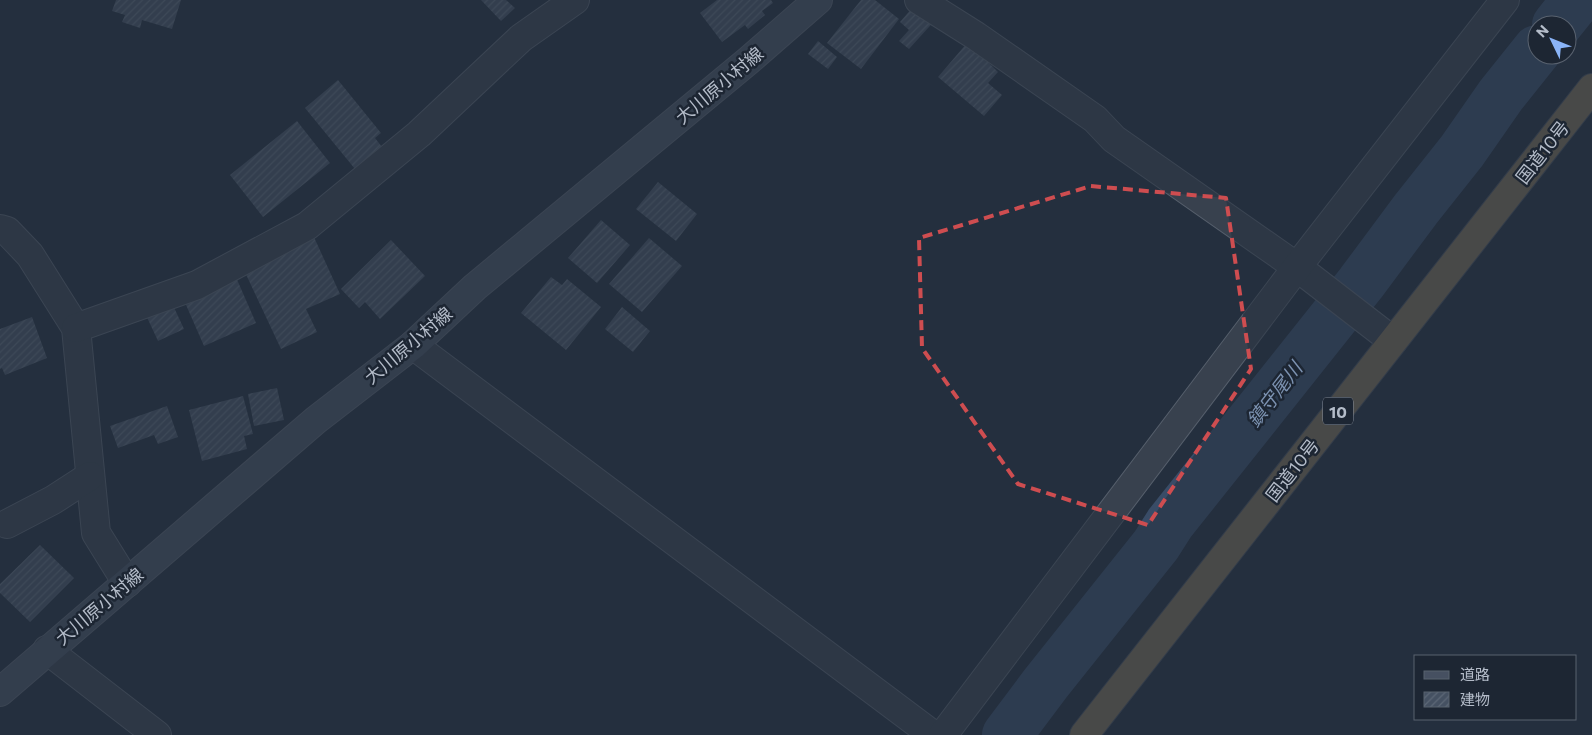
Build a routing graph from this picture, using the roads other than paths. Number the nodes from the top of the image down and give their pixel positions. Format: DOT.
graph roads {
  1 [pos="575,0"];
  2 [pos="818,0"];
  3 [pos="919,0"];
  4 [pos="1505,0"];
  5 [pos="1592,88"];
  6 [pos="0,229"];
  7 [pos="1302,271"];
  8 [pos="76,328"];
  9 [pos="1393,341"];
  10 [pos="413,345"];
  11 [pos="90,476"];
  12 [pos="7,524"];
  13 [pos="127,584"];
  14 [pos="47,650"];
  15 [pos="0,692"];
  16 [pos="157,735"];
  17 [pos="934,735"];
  18 [pos="943,735"];
  19 [pos="1084,735"];
  1 -- 8 [label="street"];
  2 -- 10 [label="main road, 大川原小村線"];
  3 -- 7 [label="street"];
  4 -- 7 [label="street"];
  5 -- 9 [label="highway, 国道10号 / 10"];
  6 -- 8 [label="street"];
  7 -- 9 [label="street"];
  7 -- 18 [label="street"];
  8 -- 11 [label="street"];
  9 -- 19 [label="highway, 国道10号 / 10"];
  10 -- 13 [label="main road, 大川原小村線"];
  10 -- 17 [label="street"];
  11 -- 12 [label="street"];
  11 -- 13 [label="street"];
  13 -- 14 [label="main road, 大川原小村線"];
  14 -- 15 [label="main road, 大川原小村線"];
  14 -- 16 [label="street"];
}
